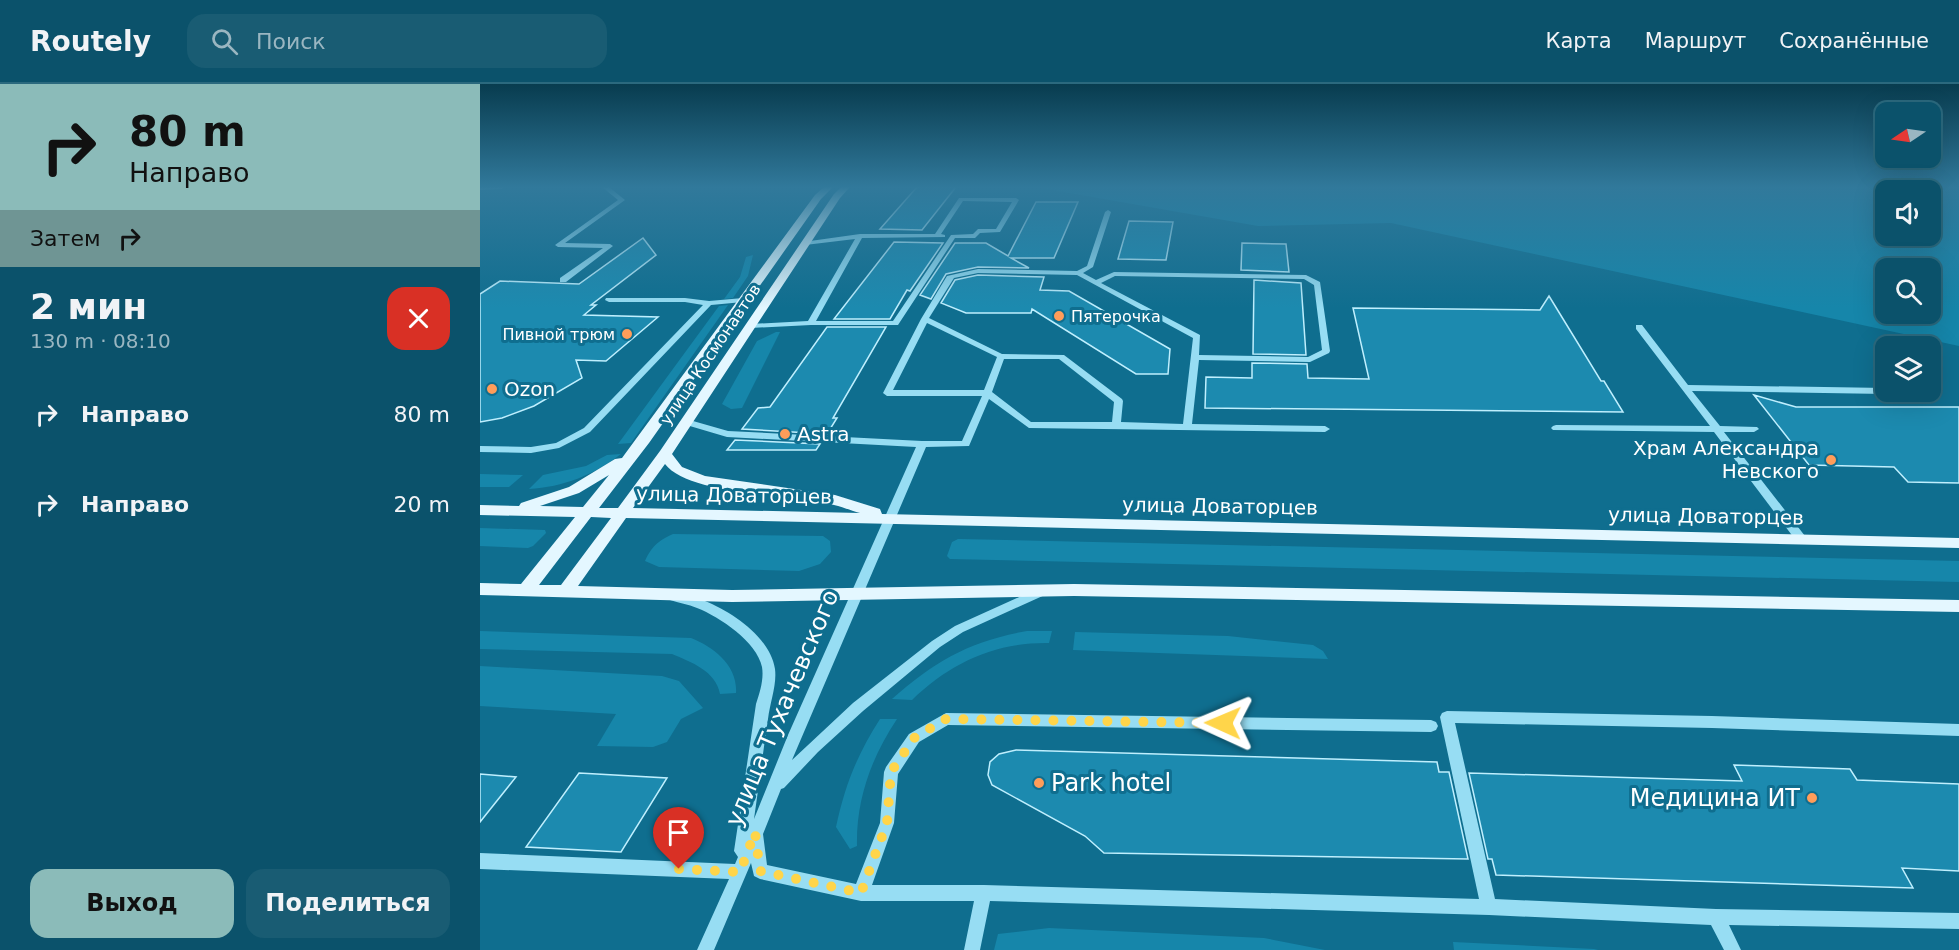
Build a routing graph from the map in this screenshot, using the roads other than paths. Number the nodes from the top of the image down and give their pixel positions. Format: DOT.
graph roads {
  1 [pos="583,227"];
  2 [pos="796,227"];
  3 [pos="816,227"];
  4 [pos="943,227"];
  5 [pos="1000,227"];
  6 [pos="1103,227"];
  7 [pos="861,236"];
  8 [pos="937,236"];
  9 [pos="953,236"];
  10 [pos="805,243"];
  11 [pos="1078,273"];
  12 [pos="563,280"];
  13 [pos="1095,283"];
  14 [pos="609,300"];
  15 [pos="743,300"];
  16 [pos="710,303"];
  17 [pos="925,319"];
  18 [pos="811,322"];
  19 [pos="750,326"];
  20 [pos="1639,327"];
  21 [pos="1001,356"];
  22 [pos="1195,357"];
  23 [pos="1686,388"];
  24 [pos="1875,391"];
  25 [pos="987,393"];
  26 [pos="686,422"];
  27 [pos="1116,425"];
  28 [pos="1187,426"];
  29 [pos="1556,428"];
  30 [pos="1325,429"];
  31 [pos="1716,429"];
  32 [pos="1754,429"];
  33 [pos="922,444"];
  34 [pos="480,449"];
  35 [pos="633,454"];
  36 [pos="664,454"];
  37 [pos="480,510"];
  38 [pos="507,511"];
  39 [pos="587,513"];
  40 [pos="622,514"];
  41 [pos="889,518"];
  42 [pos="1801,539"];
  43 [pos="1959,543"];
  44 [pos="480,589"];
  45 [pos="525,591"];
  46 [pos="1044,591"];
  47 [pos="565,592"];
  48 [pos="663,594"];
  49 [pos="856,594"];
  50 [pos="1959,606"];
  51 [pos="1431,726"];
  52 [pos="1959,730"];
  53 [pos="774,787"];
  54 [pos="755,832"];
  55 [pos="480,861"];
  56 [pos="740,872"];
  57 [pos="861,893"];
  58 [pos="984,893"];
  59 [pos="1489,907"];
  60 [pos="1716,917"];
  61 [pos="1959,921"];
  62 [pos="705,950"];
  63 [pos="972,950"];
  64 [pos="1733,950"];
  1 -- 12 [label="street"];
  2 -- 15 [label="main road, улица Космонавтов"];
  3 -- 10 [label="main road, улица Космонавтов"];
  4 -- 8 [label="street"];
  5 -- 9 [label="street"];
  6 -- 11 [label="street"];
  7 -- 8 [label="street"];
  7 -- 10 [label="street"];
  7 -- 18 [label="street"];
  8 -- 9 [label="street"];
  9 -- 18 [label="street"];
  10 -- 19 [label="main road, улица Космонавтов"];
  11 -- 13 [label="street"];
  11 -- 17 [label="street"];
  13 -- 22 [label="street"];
  13 -- 22 [label="street"];
  14 -- 16 [label="street"];
  15 -- 16 [label="street"];
  15 -- 35 [label="main road, улица Космонавтов"];
  16 -- 34 [label="street"];
  17 -- 21 [label="street"];
  17 -- 25 [label="street"];
  18 -- 19 [label="street"];
  19 -- 26 [label="main road, улица Космонавтов"];
  20 -- 23 [label="street"];
  21 -- 25 [label="street"];
  21 -- 27 [label="street"];
  22 -- 28 [label="street"];
  23 -- 24 [label="street"];
  23 -- 31 [label="street"];
  25 -- 27 [label="street"];
  25 -- 33 [label="street"];
  26 -- 33 [label="street"];
  26 -- 36 [label="main road, улица Космонавтов"];
  27 -- 28 [label="street"];
  28 -- 30 [label="street"];
  29 -- 31 [label="street"];
  31 -- 32 [label="street"];
  31 -- 42 [label="street"];
  33 -- 41 [label="street, улица Тухачевского"];
  35 -- 38 [label="main road"];
  35 -- 39 [label="main road, улица Космонавтов"];
  36 -- 40 [label="main road, улица Космонавтов"];
  36 -- 41 [label="main road"];
  37 -- 38 [label="main road, улица Доваторцев"];
  38 -- 39 [label="main road, улица Доваторцев"];
  39 -- 40 [label="main road, улица Доваторцев"];
  39 -- 45 [label="main road, улица Космонавтов"];
  40 -- 41 [label="main road, улица Доваторцев"];
  40 -- 47 [label="main road, улица Космонавтов"];
  41 -- 42 [label="main road, улица Доваторцев"];
  41 -- 49 [label="street, улица Тухачевского"];
  42 -- 43 [label="main road, улица Доваторцев"];
  44 -- 45 [label="main road"];
  45 -- 47 [label="main road"];
  46 -- 49 [label="main road"];
  46 -- 50 [label="main road"];
  46 -- 53 [label="street"];
  47 -- 48 [label="main road"];
  48 -- 49 [label="main road"];
  48 -- 56 [label="street"];
  49 -- 53 [label="street, улица Тухачевского"];
  51 -- 57 [label="street"];
  52 -- 59 [label="street"];
  53 -- 54 [label="street, улица Тухачевского"];
  54 -- 56 [label="street, улица Тухачевского"];
  54 -- 57 [label="street"];
  55 -- 56 [label="street"];
  56 -- 62 [label="street, улица Тухачевского"];
  57 -- 58 [label="street"];
  58 -- 59 [label="street"];
  58 -- 63 [label="street"];
  59 -- 60 [label="street"];
  60 -- 61 [label="street"];
  60 -- 64 [label="street"];
}
